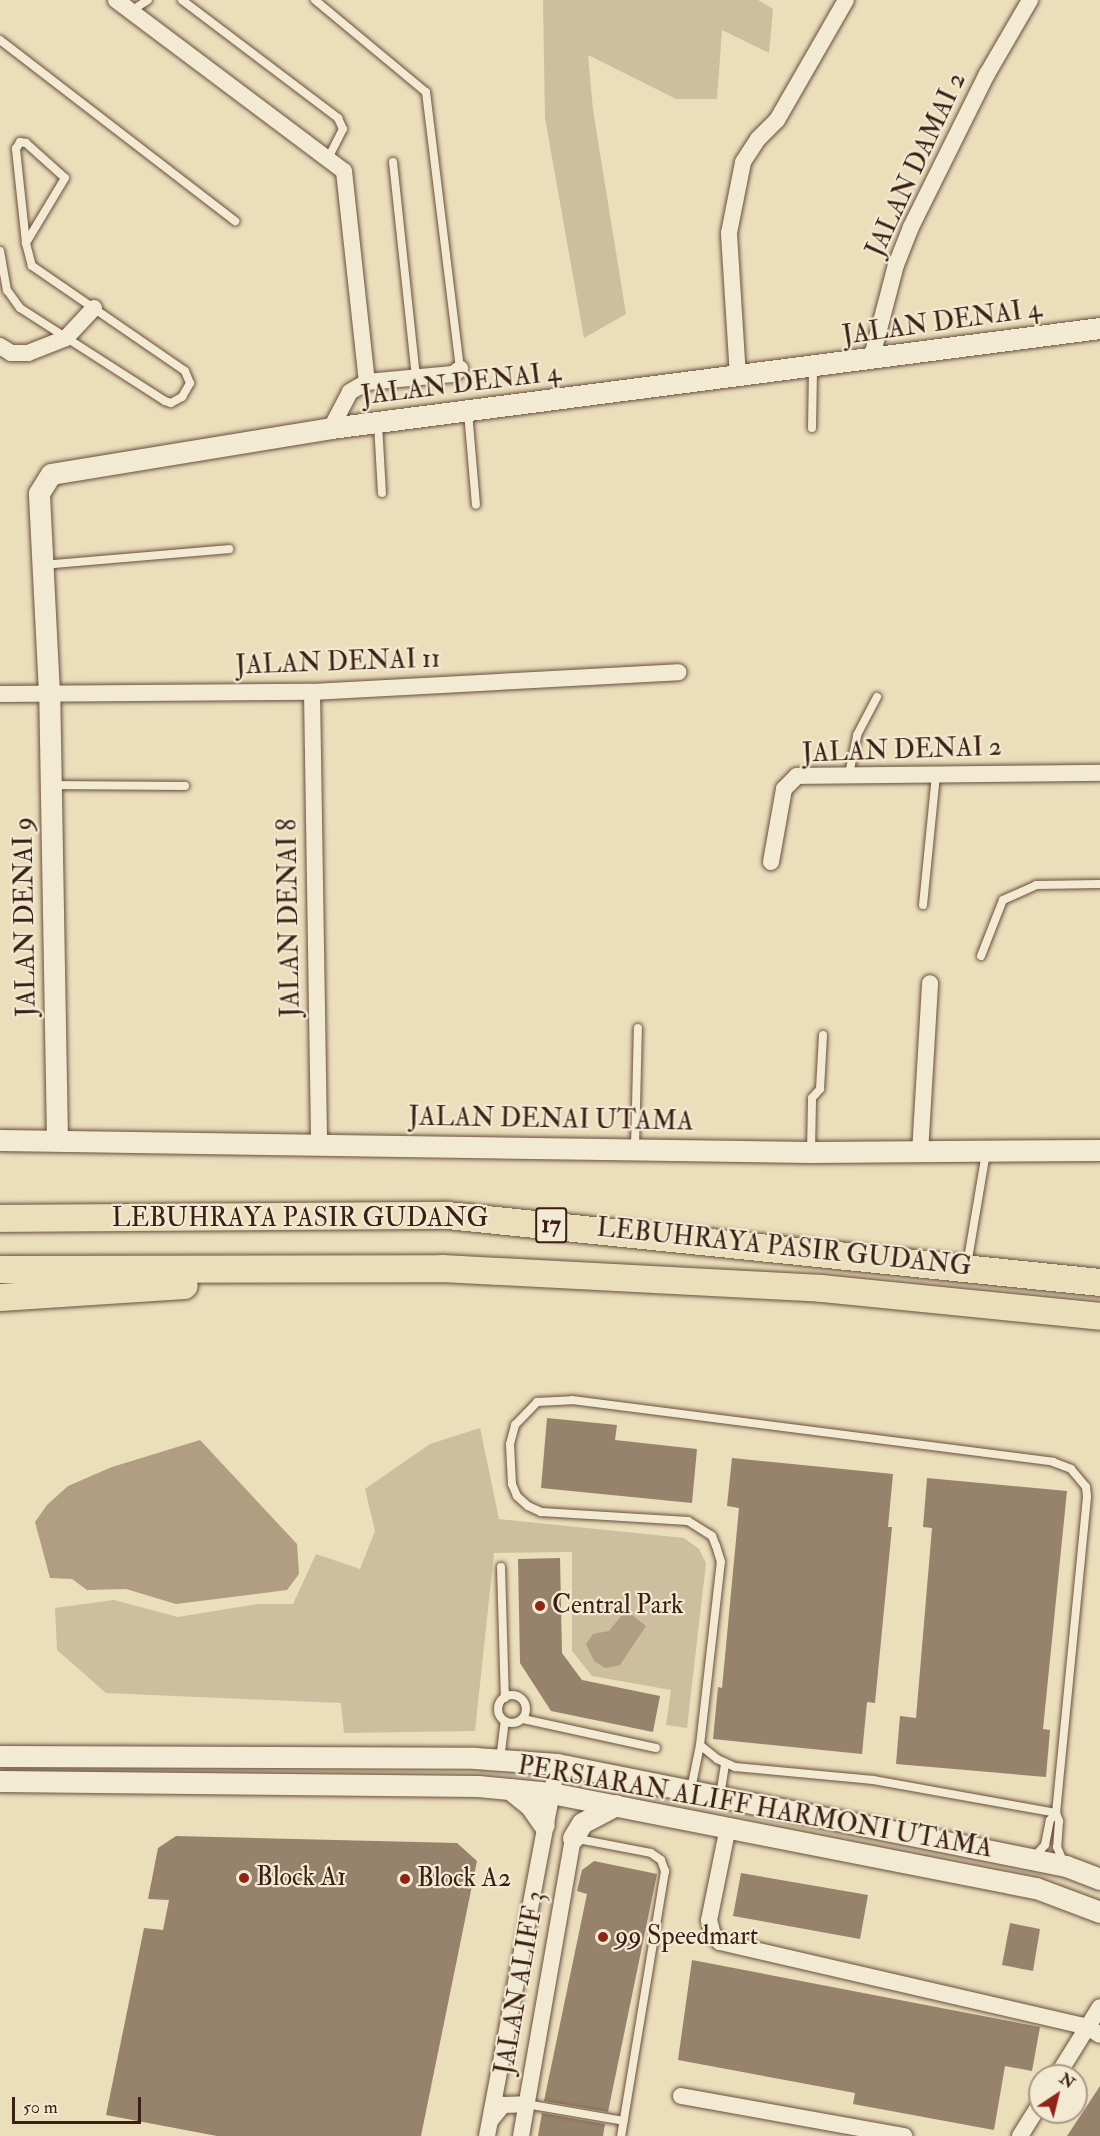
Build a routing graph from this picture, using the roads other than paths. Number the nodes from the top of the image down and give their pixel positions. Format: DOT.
graph roads {
  1 [pos="116,0"];
  2 [pos="148,0"];
  3 [pos="182,0"];
  4 [pos="315,0"];
  5 [pos="846,0"];
  6 [pos="1030,0"];
  7 [pos="131,11"];
  8 [pos="0,40"];
  9 [pos="328,159"];
  10 [pos="393,162"];
  11 [pos="235,221"];
  12 [pos="26,243"];
  13 [pos="0,251"];
  14 [pos="94,308"];
  15 [pos="1100,328"];
  16 [pos="66,338"];
  17 [pos="0,346"];
  18 [pos="871,360"];
  19 [pos="813,368"];
  20 [pos="460,369"];
  21 [pos="738,377"];
  22 [pos="416,378"];
  23 [pos="368,382"];
  24 [pos="468,412"];
  25 [pos="378,424"];
  26 [pos="331,428"];
  27 [pos="812,428"];
  28 [pos="382,493"];
  29 [pos="476,505"];
  30 [pos="229,549"];
  31 [pos="43,565"];
  32 [pos="678,672"];
  33 [pos="312,692"];
  34 [pos="49,693"];
  35 [pos="0,694"];
  36 [pos="877,697"];
  37 [pos="1100,772"];
  38 [pos="849,774"];
  39 [pos="936,774"];
  40 [pos="51,785"];
  41 [pos="185,786"];
  42 [pos="771,862"];
  43 [pos="1100,884"];
  44 [pos="923,905"];
  45 [pos="981,956"];
  46 [pos="930,983"];
  47 [pos="638,1028"];
  48 [pos="823,1035"];
  49 [pos="0,1140"];
  50 [pos="57,1140"];
  51 [pos="318,1142"];
  52 [pos="635,1148"];
  53 [pos="1100,1150"];
  54 [pos="811,1152"];
  55 [pos="920,1153"];
  56 [pos="986,1153"];
  57 [pos="0,1218"];
  58 [pos="966,1266"];
  59 [pos="442,1268"];
  60 [pos="0,1269"];
  61 [pos="1100,1282"];
  62 [pos="0,1297"];
  63 [pos="1100,1316"];
  64 [pos="501,1567"];
  65 [pos="505,1698"];
  66 [pos="523,1719"];
  67 [pos="505,1721"];
  68 [pos="700,1745"];
  69 [pos="656,1748"];
  70 [pos="0,1756"];
  71 [pos="500,1760"];
  72 [pos="557,1764"];
  73 [pos="725,1764"];
  74 [pos="0,1781"];
  75 [pos="510,1789"];
  76 [pos="691,1790"];
  77 [pos="551,1793"];
  78 [pos="720,1796"];
  79 [pos="616,1805"];
  80 [pos="1056,1813"];
  81 [pos="544,1825"];
  82 [pos="728,1827"];
  83 [pos="573,1838"];
  84 [pos="1027,1859"];
  85 [pos="1066,1866"];
  86 [pos="1100,1879"];
  87 [pos="1100,1912"];
  88 [pos="1100,2007"];
  89 [pos="1094,2031"];
  90 [pos="1067,2064"];
  91 [pos="499,2073"];
  92 [pos="681,2096"];
  93 [pos="519,2103"];
  94 [pos="624,2121"];
  95 [pos="1028,2123"];
  96 [pos="488,2129"];
  97 [pos="520,2136"];
  98 [pos="621,2136"];
  99 [pos="904,2136"];
  100 [pos="1020,2136"];
  1 -- 7 [label="street"];
  2 -- 7 [label="lane"];
  3 -- 9 [label="lane"];
  4 -- 20 [label="lane"];
  5 -- 21 [label="street"];
  6 -- 18 [label="street, JALAN DAMAI 2"];
  7 -- 9 [label="street"];
  8 -- 11 [label="lane"];
  9 -- 23 [label="street"];
  10 -- 22 [label="lane"];
  12 -- 12 [label="lane"];
  12 -- 14 [label="lane"];
  13 -- 16 [label="lane"];
  14 -- 16 [label="street"];
  14 -- 16 [label="lane"];
  15 -- 18 [label="street, JALAN DENAI 4"];
  16 -- 17 [label="street"];
  18 -- 19 [label="street, JALAN DENAI 4"];
  19 -- 21 [label="street, JALAN DENAI 4"];
  19 -- 27 [label="lane"];
  20 -- 22 [label="street"];
  21 -- 24 [label="street, JALAN DENAI 4"];
  22 -- 23 [label="street"];
  23 -- 26 [label="street"];
  24 -- 25 [label="street, JALAN DENAI 4"];
  24 -- 29 [label="lane"];
  25 -- 26 [label="street, JALAN DENAI 4"];
  25 -- 28 [label="lane"];
  26 -- 31 [label="street, JALAN DENAI 4"];
  30 -- 31 [label="lane"];
  31 -- 34 [label="street, JALAN DENAI 4"];
  32 -- 33 [label="street, JALAN DENAI 11"];
  33 -- 34 [label="street, JALAN DENAI 11"];
  33 -- 51 [label="street, JALAN DENAI 8"];
  34 -- 35 [label="street, JALAN DENAI 11"];
  34 -- 40 [label="street, JALAN DENAI 9"];
  36 -- 38 [label="lane"];
  37 -- 39 [label="street, JALAN DENAI 2"];
  38 -- 39 [label="street, JALAN DENAI 2"];
  38 -- 42 [label="street, JALAN DENAI 2"];
  39 -- 44 [label="lane"];
  40 -- 41 [label="lane"];
  40 -- 50 [label="street, JALAN DENAI 9"];
  43 -- 45 [label="lane"];
  46 -- 55 [label="street"];
  47 -- 52 [label="lane"];
  48 -- 54 [label="lane"];
  49 -- 50 [label="street, JALAN DENAI UTAMA"];
  50 -- 51 [label="street, JALAN DENAI UTAMA"];
  51 -- 52 [label="street, JALAN DENAI UTAMA"];
  52 -- 54 [label="street, JALAN DENAI UTAMA"];
  53 -- 56 [label="street, JALAN DENAI UTAMA"];
  54 -- 55 [label="street, JALAN DENAI UTAMA"];
  55 -- 56 [label="street, JALAN DENAI UTAMA"];
  56 -- 58 [label="lane"];
  57 -- 58 [label="highway, LEBUHRAYA PASIR GUDANG / 17"];
  58 -- 61 [label="highway, LEBUHRAYA PASIR GUDANG / 17"];
  59 -- 60 [label="highway, LEBUHRAYA PASIR GUDANG / 17"];
  59 -- 62 [label="highway"];
  59 -- 63 [label="highway, LEBUHRAYA PASIR GUDANG / 17"];
  64 -- 65 [label="lane"];
  65 -- 66 [label="lane"];
  65 -- 67 [label="lane"];
  66 -- 67 [label="lane"];
  66 -- 69 [label="lane"];
  67 -- 71 [label="lane"];
  68 -- 73 [label="lane"];
  68 -- 76 [label="lane"];
  68 -- 80 [label="lane"];
  70 -- 71 [label="street, PERSIARAN ALIFF HARMONI UTAMA"];
  71 -- 72 [label="street, PERSIARAN ALIFF HARMONI UTAMA"];
  72 -- 76 [label="street, PERSIARAN ALIFF HARMONI UTAMA"];
  72 -- 77 [label="street"];
  73 -- 78 [label="lane"];
  73 -- 80 [label="lane"];
  74 -- 75 [label="street, PERSIARAN ALIFF HARMONI UTAMA"];
  75 -- 77 [label="street, PERSIARAN ALIFF HARMONI UTAMA"];
  75 -- 81 [label="street"];
  76 -- 78 [label="street, PERSIARAN ALIFF HARMONI UTAMA"];
  77 -- 79 [label="street, PERSIARAN ALIFF HARMONI UTAMA"];
  77 -- 81 [label="street"];
  78 -- 84 [label="street, PERSIARAN ALIFF HARMONI UTAMA"];
  79 -- 82 [label="street, PERSIARAN ALIFF HARMONI UTAMA"];
  79 -- 83 [label="street"];
  80 -- 84 [label="lane"];
  80 -- 85 [label="lane"];
  81 -- 91 [label="street"];
  82 -- 87 [label="street, PERSIARAN ALIFF HARMONI UTAMA"];
  82 -- 89 [label="street"];
  83 -- 93 [label="street, JALAN ALIFF 3"];
  83 -- 94 [label="lane"];
  84 -- 85 [label="street, PERSIARAN ALIFF HARMONI UTAMA"];
  85 -- 86 [label="street, PERSIARAN ALIFF HARMONI UTAMA"];
  88 -- 89 [label="street"];
  89 -- 90 [label="street"];
  91 -- 93 [label="street"];
  91 -- 96 [label="street"];
  92 -- 99 [label="street"];
  93 -- 94 [label="lane"];
  93 -- 96 [label="street"];
  93 -- 97 [label="street, JALAN ALIFF 3"];
  94 -- 98 [label="lane"];
  95 -- 100 [label="street"];
}
